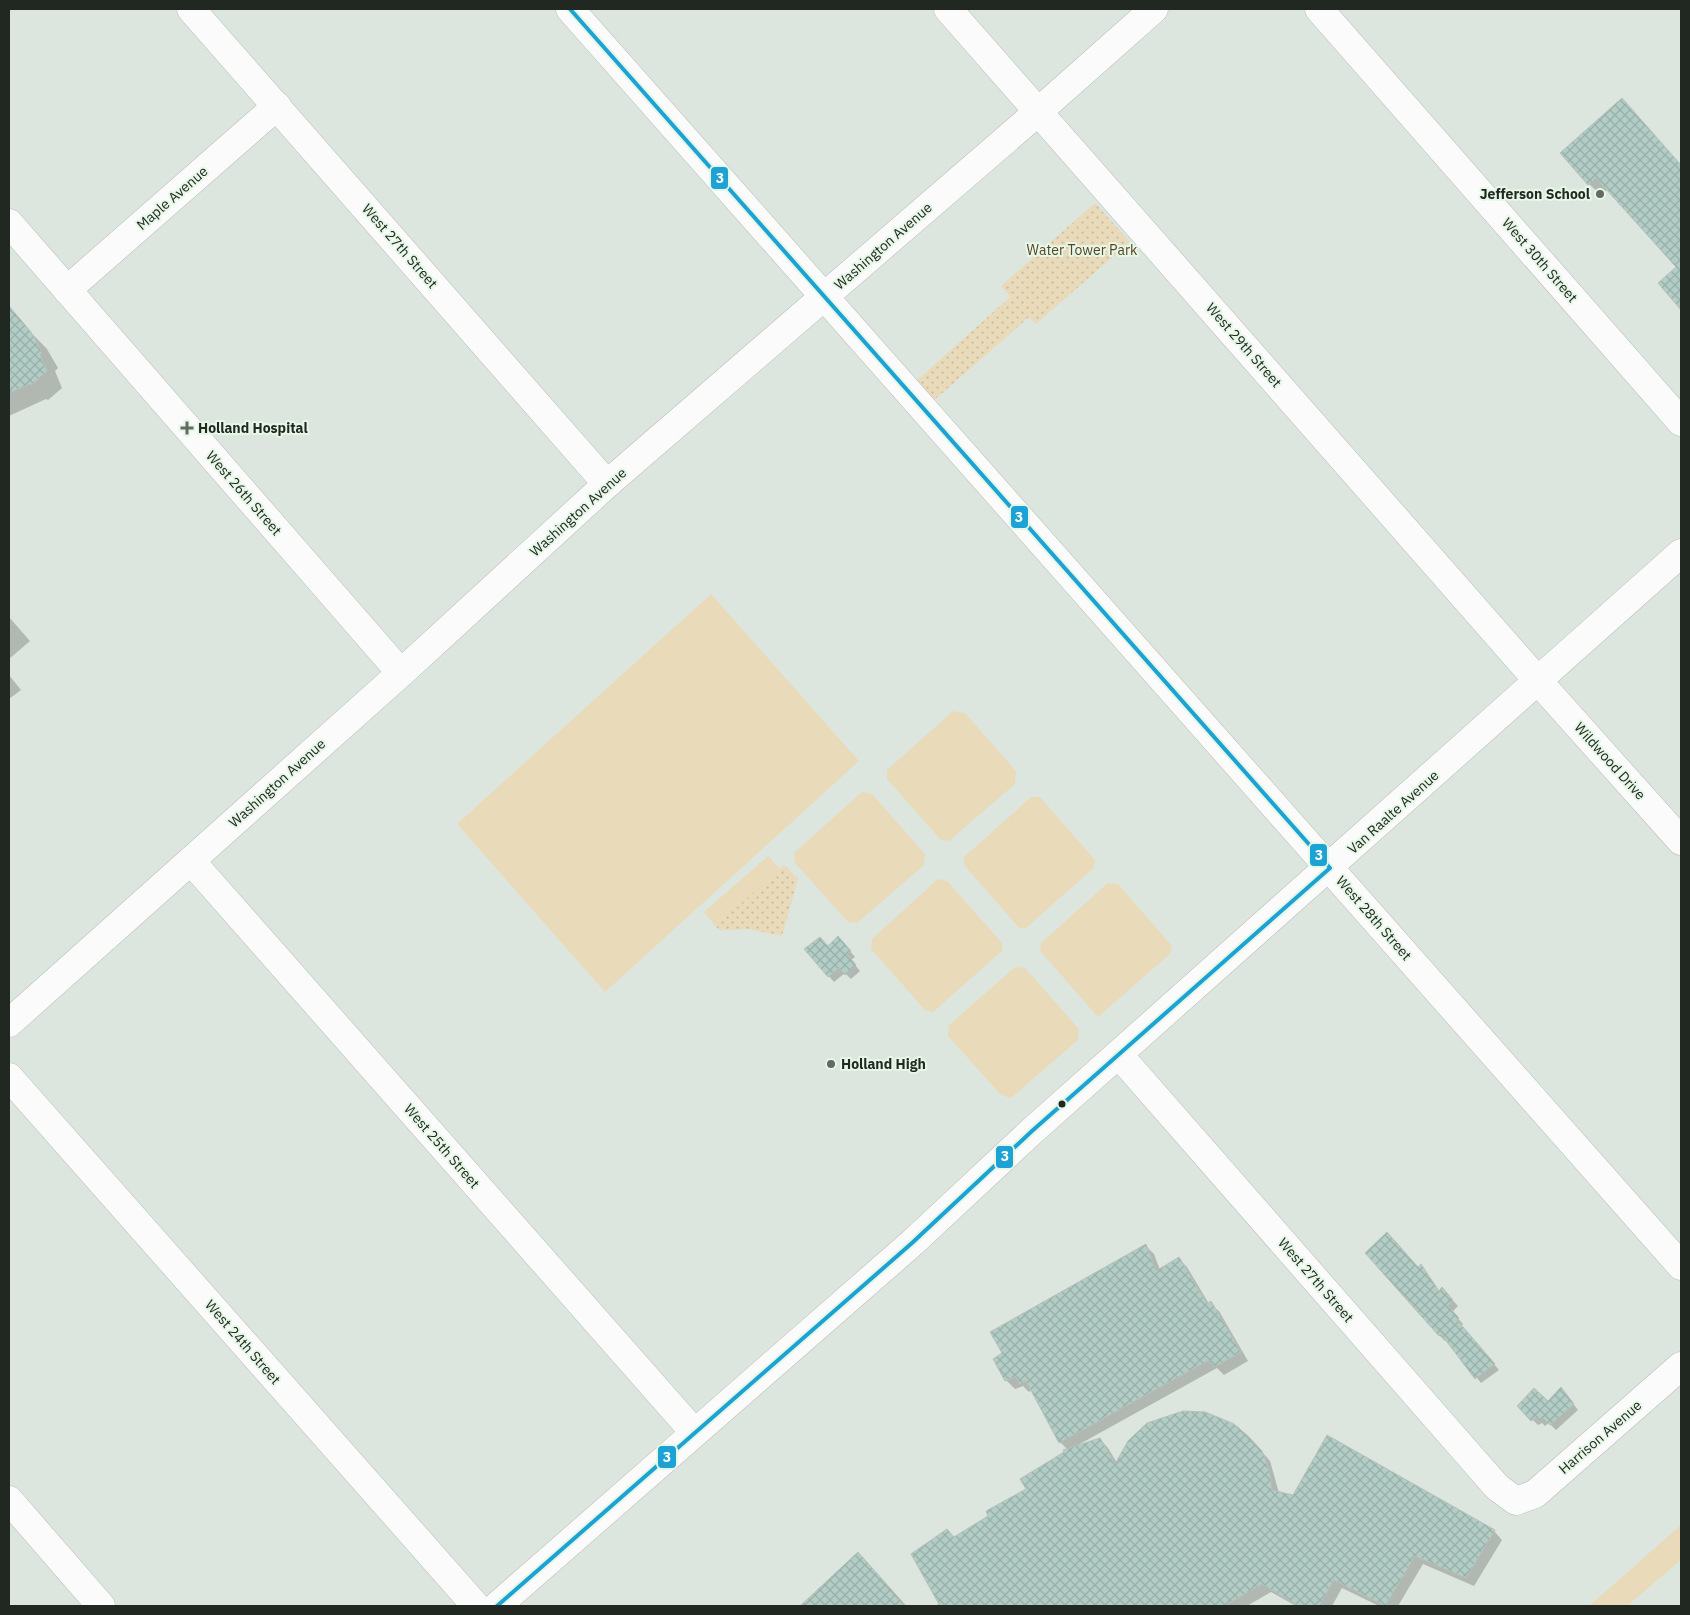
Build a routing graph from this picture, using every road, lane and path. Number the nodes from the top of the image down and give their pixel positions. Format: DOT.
graph roads {
  1 [pos="192,9"];
  2 [pos="570,9"];
  3 [pos="948,9"];
  4 [pos="1154,9"];
  5 [pos="1319,9"];
  6 [pos="278,106"];
  7 [pos="1039,111"];
  8 [pos="9,223"];
  9 [pos="67,290"];
  10 [pos="825,296"];
  11 [pos="1681,422"];
  12 [pos="607,484"];
  13 [pos="1681,553"];
  14 [pos="401,673"];
  15 [pos="1539,682"];
  16 [pos="1681,840"];
  17 [pos="191,861"];
  18 [pos="1330,868"];
  19 [pos="9,1023"];
  20 [pos="1119,1055"];
  21 [pos="9,1077"];
  22 [pos="1681,1266"];
  23 [pos="1681,1366"];
  24 [pos="694,1432"];
  25 [pos="9,1500"];
  26 [pos="1516,1502"];
  27 [pos="101,1606"];
  28 [pos="476,1606"];
  29 [pos="497,1606"];
  1 -- 6 [label="street, West 27th Street"];
  2 -- 10 [label="street, West 28th Street"];
  3 -- 7 [label="street, West 29th Street"];
  4 -- 7 [label="street, Washington Avenue"];
  5 -- 11 [label="street, West 30th Street"];
  6 -- 9 [label="street, Maple Avenue"];
  6 -- 12 [label="street, West 27th Street"];
  7 -- 10 [label="street, Washington Avenue"];
  7 -- 15 [label="street, West 29th Street"];
  8 -- 9 [label="street, West 26th Street"];
  9 -- 14 [label="street, West 26th Street"];
  10 -- 12 [label="street, Washington Avenue"];
  10 -- 18 [label="street, West 28th Street"];
  12 -- 14 [label="street, Washington Avenue"];
  13 -- 15 [label="street, Van Raalte Avenue"];
  14 -- 17 [label="street, Washington Avenue"];
  15 -- 16 [label="street, Wildwood Drive"];
  15 -- 18 [label="street, Van Raalte Avenue"];
  17 -- 19 [label="street, Washington Avenue"];
  17 -- 24 [label="street, West 25th Street"];
  18 -- 20 [label="street, Van Raalte Avenue"];
  18 -- 22 [label="street, West 28th Street"];
  20 -- 24 [label="street, Van Raalte Avenue"];
  20 -- 26 [label="street, West 27th Street"];
  21 -- 28 [label="street, West 24th Street"];
  23 -- 26 [label="street, Harrison Avenue"];
  24 -- 29 [label="street, Van Raalte Avenue"];
  25 -- 27 [label="street"];
}
